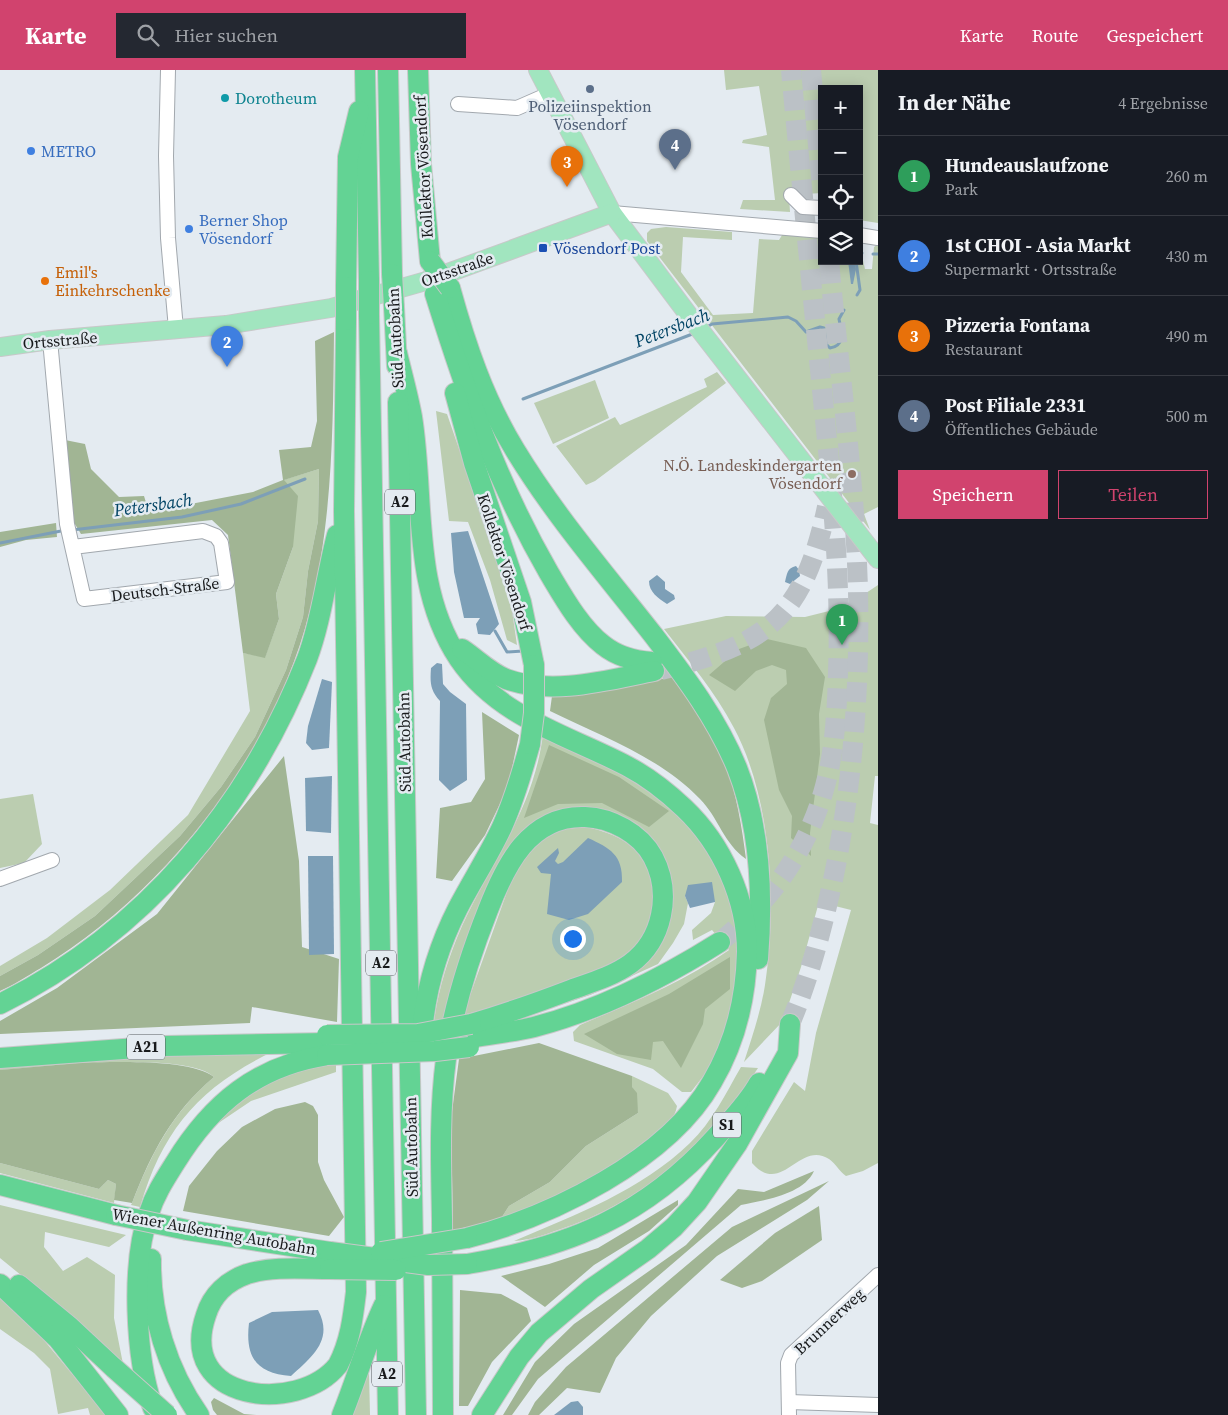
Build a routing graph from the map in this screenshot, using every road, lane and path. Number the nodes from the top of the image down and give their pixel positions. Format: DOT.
graph roads {
  1 [pos="168,70"];
  2 [pos="388,70"];
  3 [pos="418,70"];
  4 [pos="538,70"];
  5 [pos="365,77"];
  6 [pos="549,94"];
  7 [pos="458,104"];
  8 [pos="792,195"];
  9 [pos="818,208"];
  10 [pos="612,213"];
  11 [pos="818,231"];
  12 [pos="863,236"];
  13 [pos="878,238"];
  14 [pos="442,291"];
  15 [pos="176,329"];
  16 [pos="50,340"];
  17 [pos="0,347"];
  18 [pos="397,353"];
  19 [pos="344,511"];
  20 [pos="73,547"];
  21 [pos="878,559"];
  22 [pos="449,642"];
  23 [pos="52,860"];
  24 [pos="0,879"];
  25 [pos="720,942"];
  26 [pos="0,1004"];
  27 [pos="740,1011"];
  28 [pos="470,1036"];
  29 [pos="327,1044"];
  30 [pos="0,1058"];
  31 [pos="411,1126"];
  32 [pos="168,1174"];
  33 [pos="0,1185"];
  34 [pos="362,1254"];
  35 [pos="330,1260"];
  36 [pos="428,1265"];
  37 [pos="0,1270"];
  38 [pos="878,1275"];
  39 [pos="0,1284"];
  40 [pos="386,1301"];
  41 [pos="878,1405"];
  42 [pos="789,1409"];
  43 [pos="118,1415"];
  44 [pos="156,1415"];
  45 [pos="167,1415"];
  46 [pos="199,1415"];
  47 [pos="342,1415"];
  48 [pos="388,1415"];
  49 [pos="416,1415"];
  50 [pos="443,1415"];
  51 [pos="482,1415"];
  1 -- 15 [label="street"];
  2 -- 18 [label="highway, Süd Autobahn / A2, bridge"];
  3 -- 14 [label="highway, Kollektor Vösendorf"];
  4 -- 6 [label="main road"];
  5 -- 19 [label="highway, bridge"];
  5 -- 40 [label="highway, Süd Autobahn / A2, bridge"];
  6 -- 7 [label="street"];
  6 -- 10 [label="main road"];
  8 -- 9 [label="street"];
  10 -- 11 [label="street, Ortsstraße"];
  10 -- 15 [label="main road, Ortsstraße"];
  10 -- 21 [label="main road"];
  12 -- 13 [label="street"];
  14 -- 22 [label="highway"];
  14 -- 27 [label="highway"];
  14 -- 31 [label="highway, Kollektor Vösendorf, bridge"];
  15 -- 16 [label="main road, Ortsstraße"];
  16 -- 17 [label="main road, Ortsstraße"];
  16 -- 20 [label="street, Deutsch-Straße"];
  18 -- 22 [label="highway"];
  18 -- 31 [label="highway, Süd Autobahn / A2"];
  19 -- 26 [label="highway"];
  19 -- 35 [label="highway"];
  20 -- 20 [label="street, Deutsch-Straße"];
  22 -- 27 [label="highway"];
  23 -- 24 [label="street"];
  25 -- 28 [label="highway"];
  27 -- 34 [label="highway, bridge"];
  28 -- 29 [label="highway"];
  28 -- 29 [label="highway, bridge"];
  28 -- 50 [label="highway"];
  29 -- 30 [label="highway, A21"];
  29 -- 32 [label="highway"];
  31 -- 49 [label="highway, Süd Autobahn / A2"];
  32 -- 44 [label="highway"];
  32 -- 46 [label="highway"];
  33 -- 35 [label="highway, Wiener Außenring Autobahn, bridge"];
  34 -- 35 [label="highway, Wiener Außenring Autobahn, bridge"];
  34 -- 36 [label="highway, Wiener Außenring Autobahn / S1, bridge"];
  35 -- 36 [label="highway, bridge"];
  36 -- 51 [label="highway, S1, bridge"];
  37 -- 45 [label="highway, bridge"];
  38 -- 42 [label="street, Brunnerweg"];
  39 -- 43 [label="highway"];
  40 -- 47 [label="highway"];
  40 -- 48 [label="highway, Süd Autobahn / A2"];
  41 -- 42 [label="street"];
}
